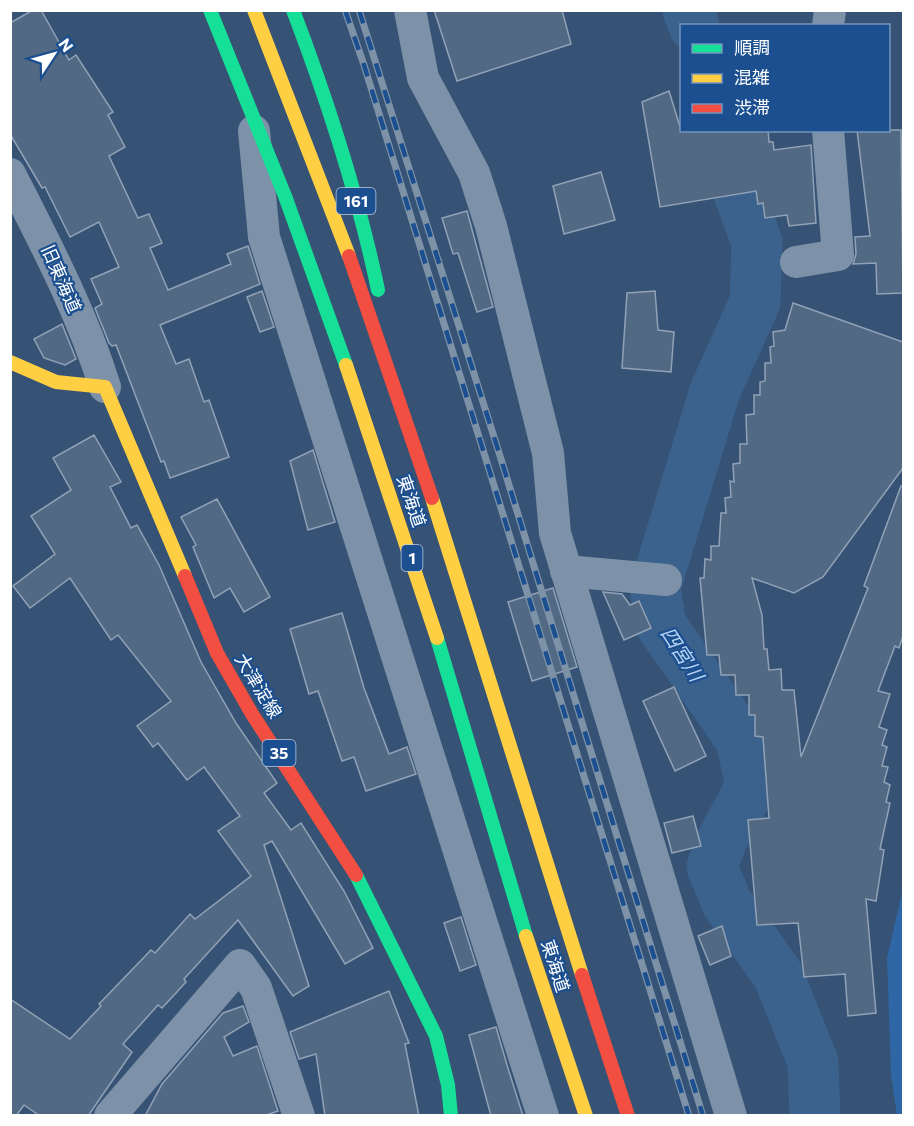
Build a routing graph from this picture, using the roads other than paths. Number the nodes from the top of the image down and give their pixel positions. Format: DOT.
graph roads {
  1 [pos="210,10"];
  2 [pos="254,10"];
  3 [pos="293,10"];
  4 [pos="410,10"];
  5 [pos="253,114"];
  6 [pos="828,132"];
  7 [pos="10,174"];
  8 [pos="796,262"];
  9 [pos="10,362"];
  10 [pos="105,387"];
  11 [pos="399,397"];
  12 [pos="566,571"];
  13 [pos="656,579"];
  14 [pos="110,1116"];
  15 [pos="299,1116"];
  16 [pos="451,1116"];
  17 [pos="543,1116"];
  18 [pos="586,1116"];
  19 [pos="628,1116"];
  20 [pos="731,1116"];
  1 -- 5 [label="main road, 東海道 / 1"];
  2 -- 11 [label="main road, 東海道 / 1"];
  3 -- 11 [label="main road, 161"];
  4 -- 12 [label="street"];
  5 -- 17 [label="street"];
  5 -- 18 [label="main road, 東海道 / 1"];
  6 -- 8 [label="street"];
  7 -- 10 [label="street, 旧東海道"];
  9 -- 10 [label="main road"];
  10 -- 16 [label="main road, 大津淀線 / 35"];
  11 -- 19 [label="main road, 東海道 / 1"];
  12 -- 13 [label="street"];
  12 -- 20 [label="street"];
  14 -- 15 [label="street"];
}
